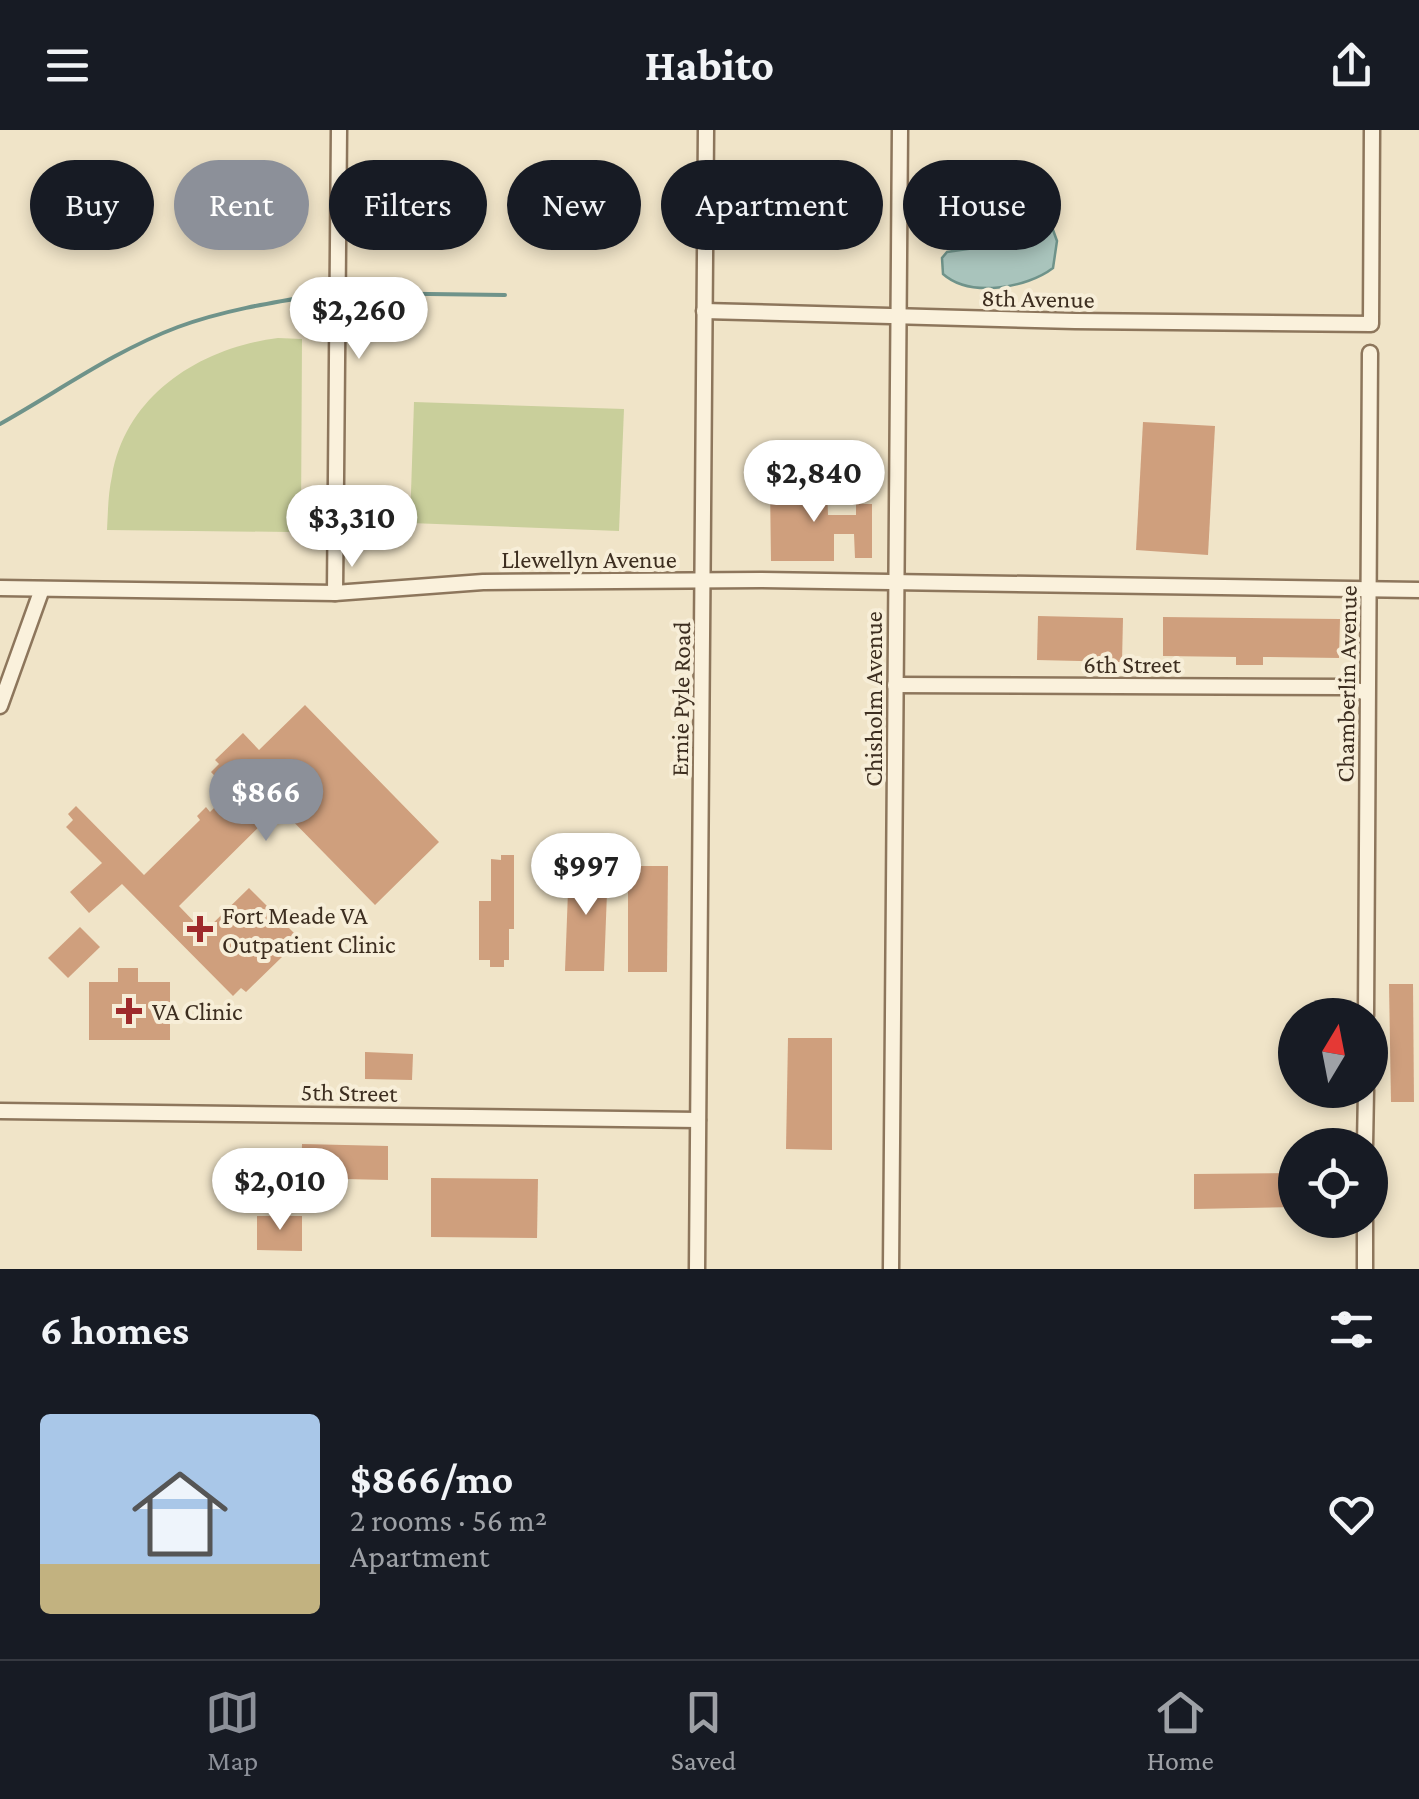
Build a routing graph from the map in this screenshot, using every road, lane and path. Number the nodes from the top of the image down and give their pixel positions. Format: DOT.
graph roads {
  1 [pos="340,130"];
  2 [pos="706,130"];
  3 [pos="900,130"];
  4 [pos="1372,130"];
  5 [pos="704,310"];
  6 [pos="898,318"];
  7 [pos="1370,354"];
  8 [pos="704,581"];
  9 [pos="897,583"];
  10 [pos="0,588"];
  11 [pos="42,589"];
  12 [pos="1369,590"];
  13 [pos="1419,590"];
  14 [pos="335,592"];
  15 [pos="895,686"];
  16 [pos="1367,693"];
  17 [pos="0,706"];
  18 [pos="1366,998"];
  19 [pos="0,1111"];
  20 [pos="698,1120"];
  21 [pos="1365,1238"];
  22 [pos="698,1269"];
  23 [pos="892,1269"];
  24 [pos="1365,1269"];
  1 -- 14 [label="street"];
  2 -- 5 [label="street, Ernie Pyle Road"];
  3 -- 6 [label="street, Chisholm Avenue"];
  4 -- 6 [label="street, 8th Avenue"];
  5 -- 6 [label="street, 8th Avenue"];
  5 -- 8 [label="street, Ernie Pyle Road"];
  6 -- 9 [label="street, Chisholm Avenue"];
  7 -- 12 [label="street, Chamberlin Avenue"];
  8 -- 9 [label="street, Llewellyn Avenue"];
  8 -- 14 [label="street, Llewellyn Avenue"];
  8 -- 20 [label="street, Ernie Pyle Road"];
  9 -- 12 [label="street, Llewellyn Avenue"];
  9 -- 15 [label="street, Chisholm Avenue"];
  10 -- 11 [label="street, Llewellyn Avenue"];
  11 -- 14 [label="street, Llewellyn Avenue"];
  11 -- 17 [label="street"];
  12 -- 13 [label="street, Llewellyn Avenue"];
  12 -- 16 [label="street, Chamberlin Avenue"];
  15 -- 16 [label="street, 6th Street"];
  15 -- 23 [label="street, Chisholm Avenue"];
  16 -- 18 [label="street, Chamberlin Avenue"];
  19 -- 20 [label="street, 5th Street"];
  20 -- 22 [label="street, Ernie Pyle Road"];
  21 -- 24 [label="street"];
}
